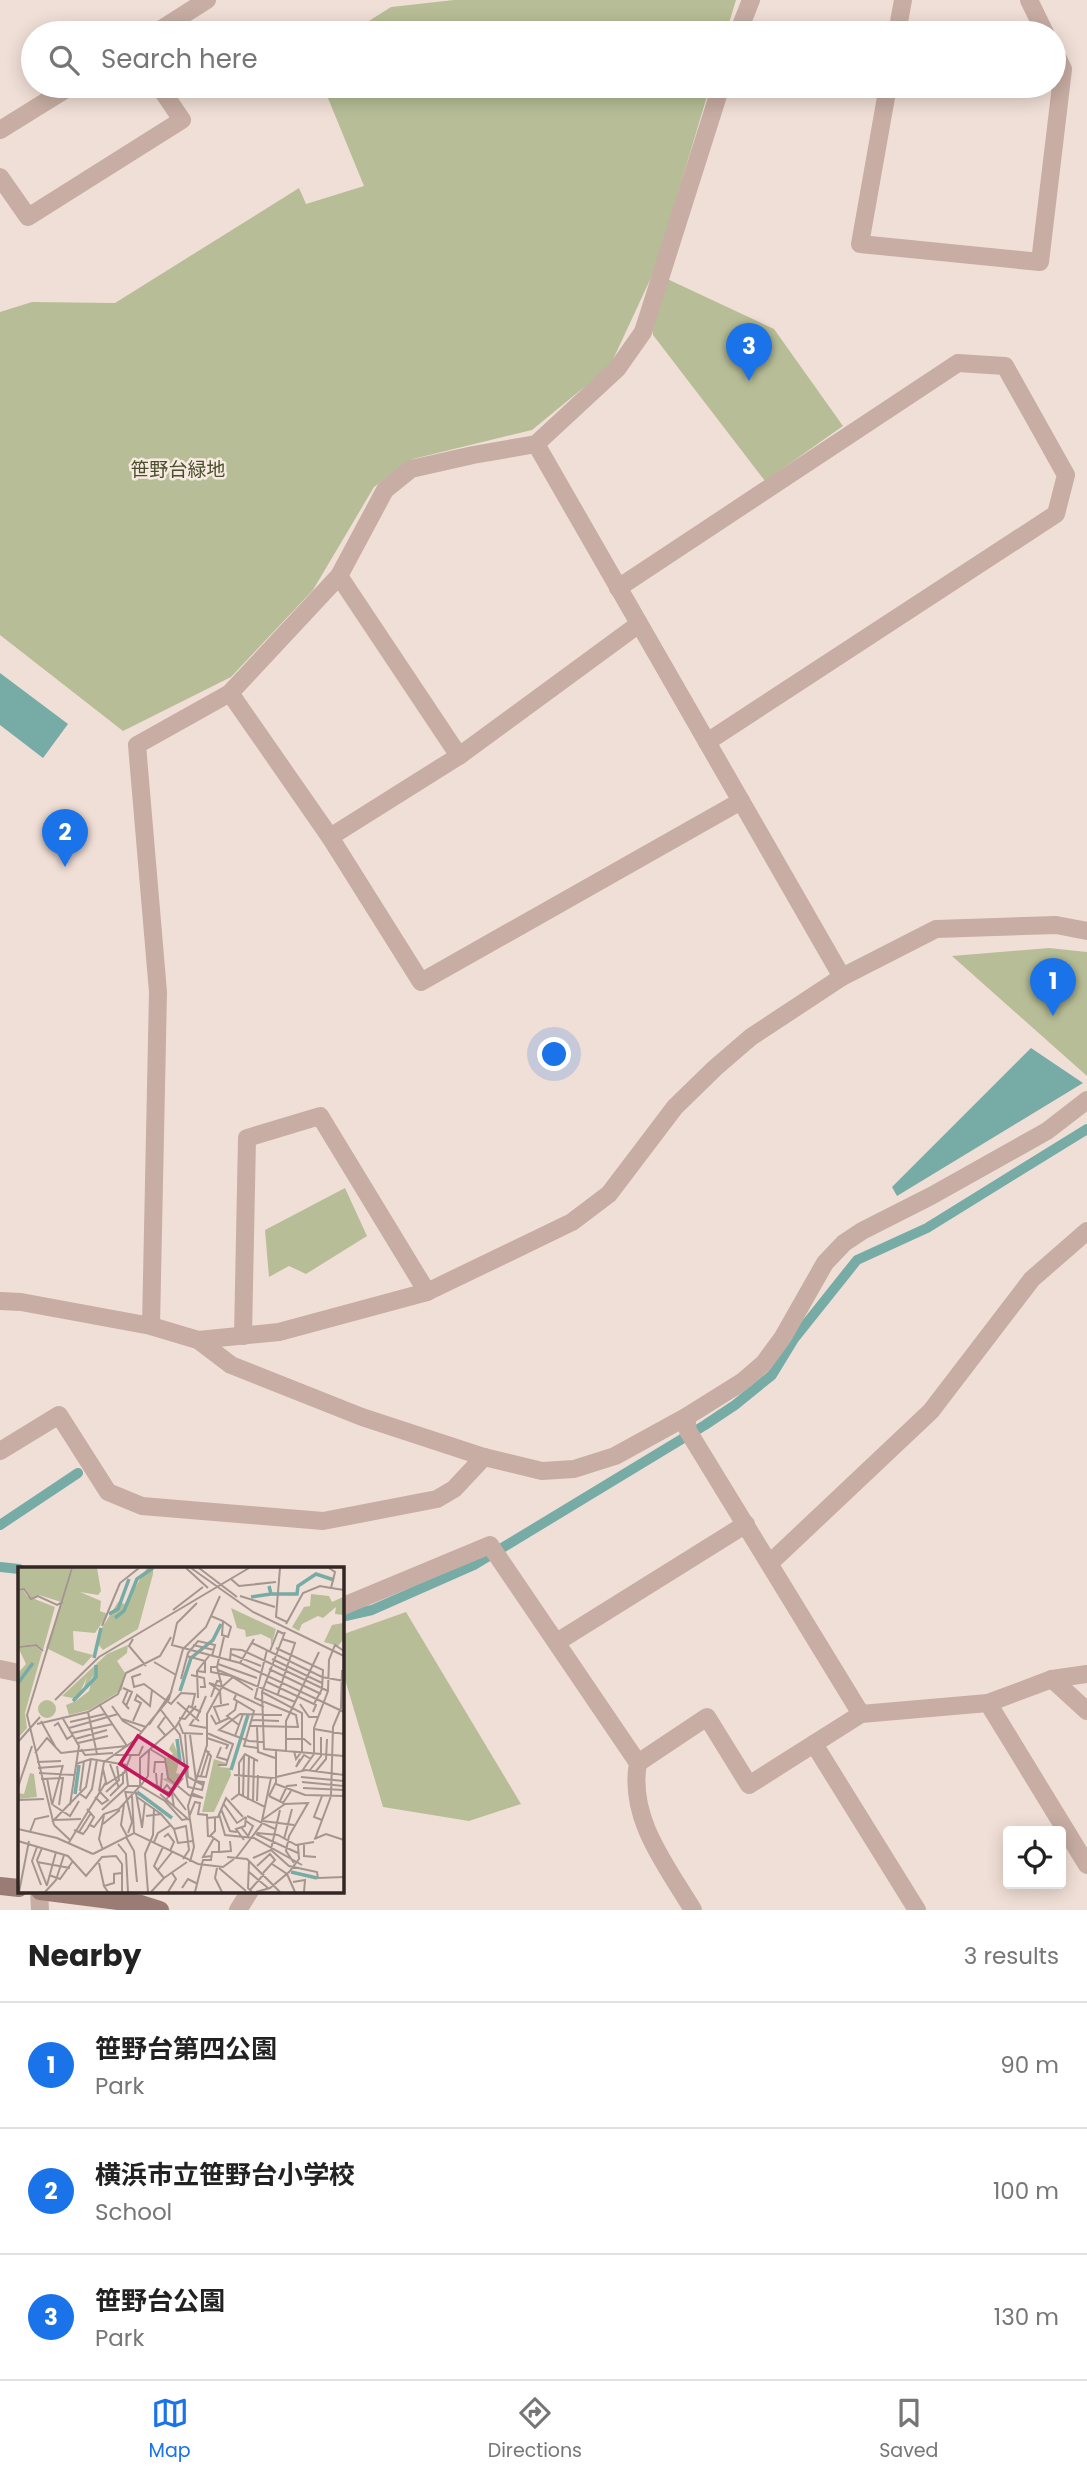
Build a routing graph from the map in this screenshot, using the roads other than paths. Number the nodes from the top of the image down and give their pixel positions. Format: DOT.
graph roads {
  1 [pos="751,0"];
  2 [pos="903,0"];
  3 [pos="1029,0"];
  4 [pos="197,3"];
  5 [pos="172,21"];
  6 [pos="743,21"];
  7 [pos="899,21"];
  8 [pos="1039,21"];
  9 [pos="52,98"];
  10 [pos="167,98"];
  11 [pos="717,98"];
  12 [pos="886,98"];
  13 [pos="1060,98"];
  14 [pos="0,130"];
  15 [pos="0,177"];
  16 [pos="536,444"];
  17 [pos="339,576"];
  18 [pos="618,588"];
  19 [pos="639,624"];
  20 [pos="230,694"];
  21 [pos="707,742"];
  22 [pos="459,756"];
  23 [pos="741,801"];
  24 [pos="330,837"];
  25 [pos="1087,931"];
  26 [pos="842,977"];
  27 [pos="1087,1100"];
  28 [pos="1087,1231"];
  29 [pos="427,1292"];
  30 [pos="0,1301"];
  31 [pos="151,1326"];
  32 [pos="243,1336"];
  33 [pos="198,1340"];
  34 [pos="685,1418"];
  35 [pos="0,1451"];
  36 [pos="484,1457"];
  37 [pos="746,1524"];
  38 [pos="770,1563"];
  39 [pos="343,1606"];
  40 [pos="557,1642"];
  41 [pos="0,1669"];
  42 [pos="1087,1671"];
  43 [pos="18,1673"];
  44 [pos="1052,1679"];
  45 [pos="988,1703"];
  46 [pos="1087,1711"];
  47 [pos="861,1714"];
  48 [pos="814,1744"];
  49 [pos="638,1763"];
  50 [pos="1087,1865"];
  51 [pos="0,1886"];
  52 [pos="18,1888"];
  53 [pos="39,1892"];
  54 [pos="46,1892"];
  55 [pos="249,1892"];
  56 [pos="40,1910"];
  57 [pos="160,1910"];
  58 [pos="238,1910"];
  59 [pos="693,1910"];
  60 [pos="916,1910"];
  1 -- 6 [label="street"];
  2 -- 7 [label="street"];
  3 -- 8 [label="street"];
  4 -- 5 [label="street"];
  9 -- 14 [label="street"];
  10 -- 15 [label="street"];
  11 -- 16 [label="street"];
  12 -- 13 [label="street"];
  16 -- 17 [label="street"];
  16 -- 18 [label="street"];
  17 -- 20 [label="street"];
  17 -- 22 [label="street"];
  18 -- 19 [label="street"];
  18 -- 21 [label="street"];
  19 -- 21 [label="street"];
  19 -- 22 [label="street"];
  20 -- 24 [label="street"];
  20 -- 31 [label="street"];
  21 -- 23 [label="street"];
  22 -- 24 [label="street"];
  23 -- 24 [label="street"];
  23 -- 26 [label="street"];
  25 -- 26 [label="street"];
  26 -- 29 [label="street"];
  27 -- 34 [label="street"];
  28 -- 38 [label="street"];
  29 -- 32 [label="street"];
  29 -- 32 [label="street"];
  30 -- 31 [label="street"];
  31 -- 33 [label="street"];
  32 -- 33 [label="street"];
  33 -- 36 [label="street"];
  34 -- 36 [label="street"];
  34 -- 37 [label="street"];
  35 -- 36 [label="street"];
  37 -- 38 [label="street"];
  37 -- 40 [label="street"];
  38 -- 47 [label="street"];
  39 -- 40 [label="street"];
  40 -- 49 [label="street"];
  41 -- 43 [label="street"];
  42 -- 44 [label="street"];
  44 -- 45 [label="street"];
  44 -- 46 [label="street"];
  45 -- 47 [label="street"];
  45 -- 50 [label="street"];
  47 -- 48 [label="street"];
  48 -- 49 [label="street"];
  48 -- 60 [label="street"];
  49 -- 59 [label="street"];
  51 -- 52 [label="street"];
  53 -- 56 [label="street"];
  54 -- 57 [label="street"];
  55 -- 58 [label="street"];
}
